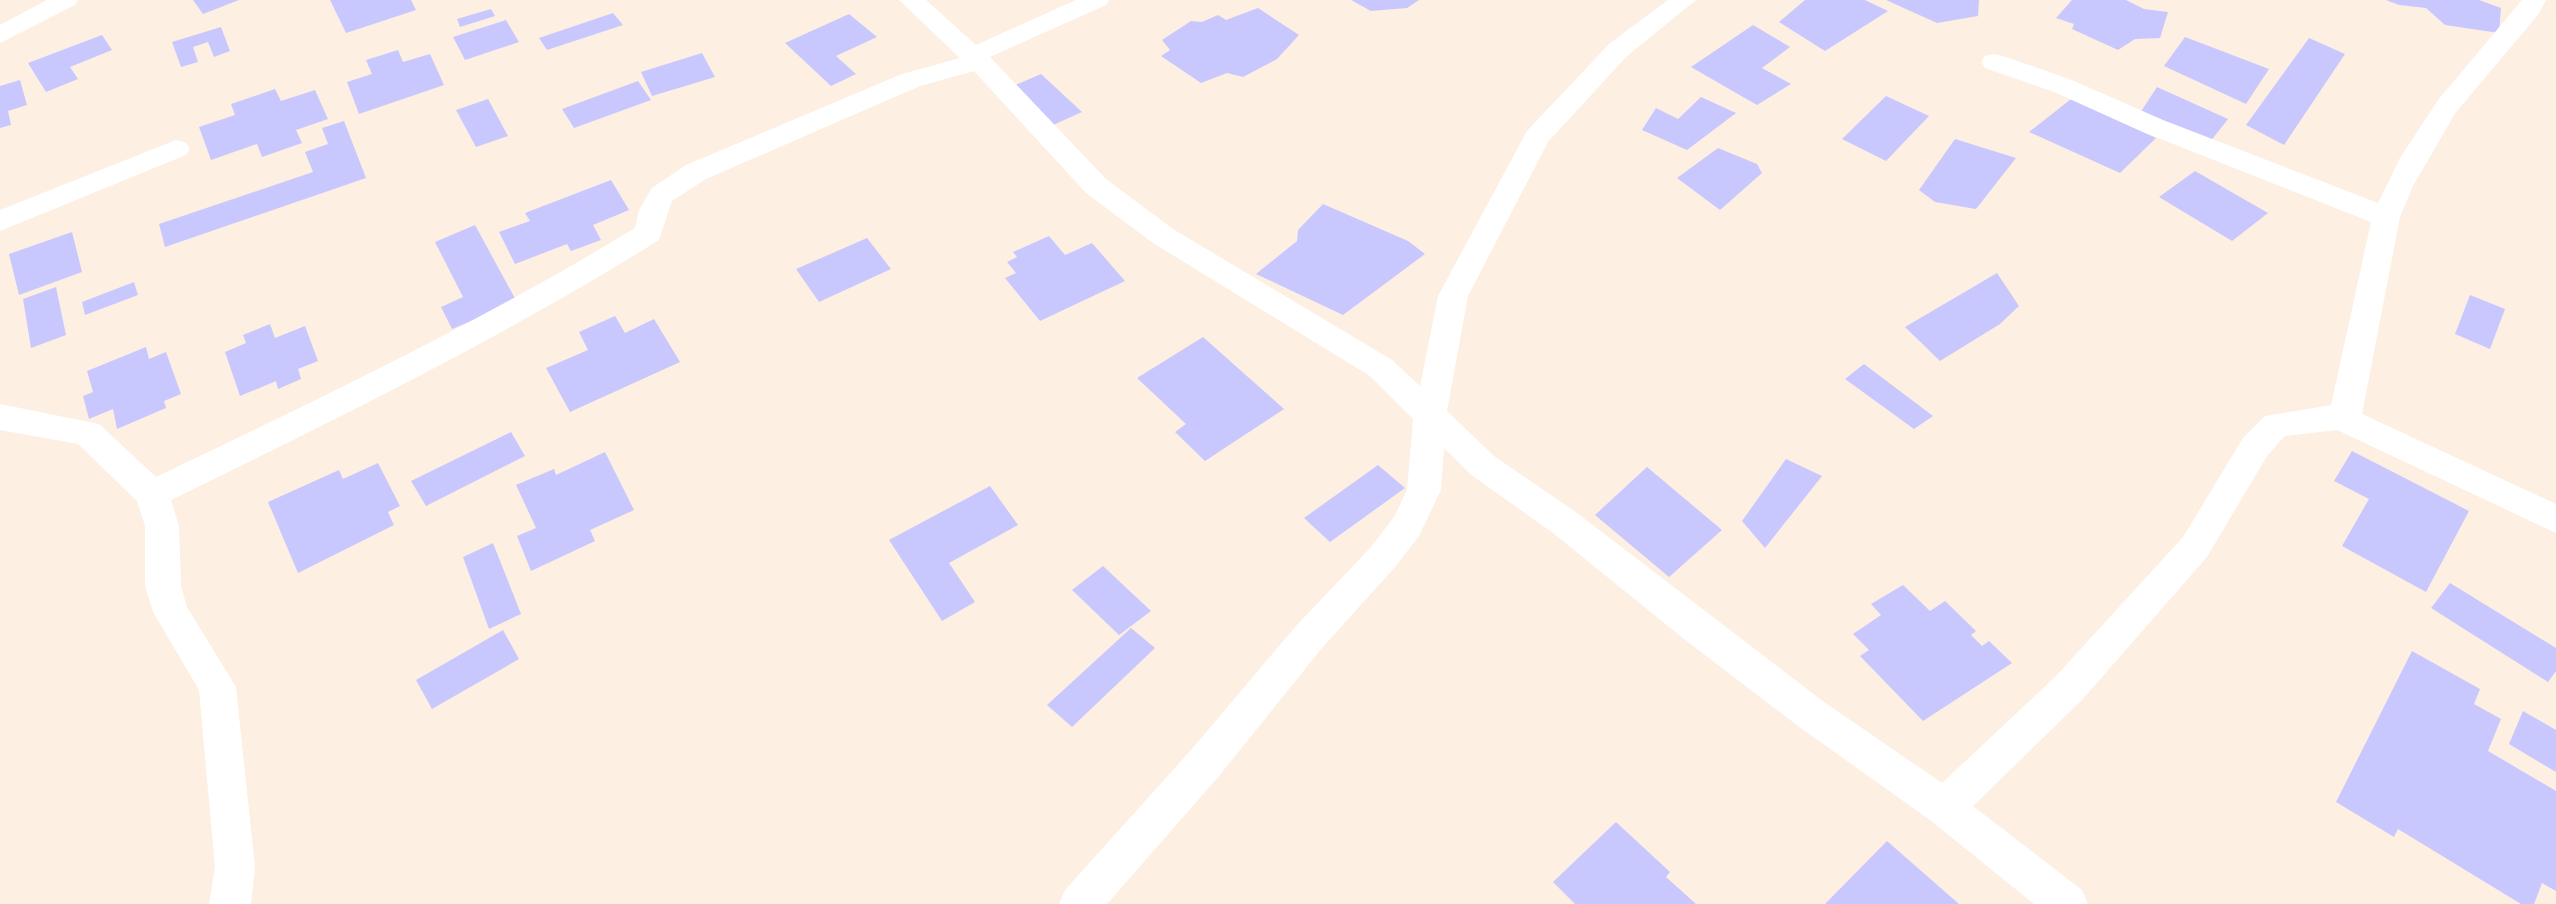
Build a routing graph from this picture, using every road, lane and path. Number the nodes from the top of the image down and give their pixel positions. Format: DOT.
graph roads {
  1 [pos="66,0"];
  2 [pos="911,0"];
  3 [pos="1097,0"];
  4 [pos="1684,0"];
  5 [pos="2534,0"];
  6 [pos="0,35"];
  7 [pos="977,58"];
  8 [pos="1994,62"];
  9 [pos="176,149"];
  10 [pos="2386,217"];
  11 [pos="0,221"];
  12 [pos="1430,415"];
  13 [pos="2345,416"];
  14 [pos="0,417"];
  15 [pos="152,494"];
  16 [pos="2556,519"];
  17 [pos="1944,807"];
  18 [pos="230,904"];
  19 [pos="1080,904"];
  20 [pos="2067,904"];
  1 -- 6 [label="street"];
  2 -- 7 [label="street"];
  3 -- 7 [label="street"];
  4 -- 12 [label="street"];
  5 -- 10 [label="street"];
  7 -- 12 [label="street"];
  7 -- 15 [label="street"];
  8 -- 10 [label="street"];
  9 -- 11 [label="street"];
  10 -- 13 [label="street"];
  12 -- 17 [label="street"];
  12 -- 19 [label="street"];
  13 -- 16 [label="street"];
  13 -- 17 [label="street"];
  14 -- 15 [label="street"];
  15 -- 18 [label="street"];
  17 -- 20 [label="street"];
}
